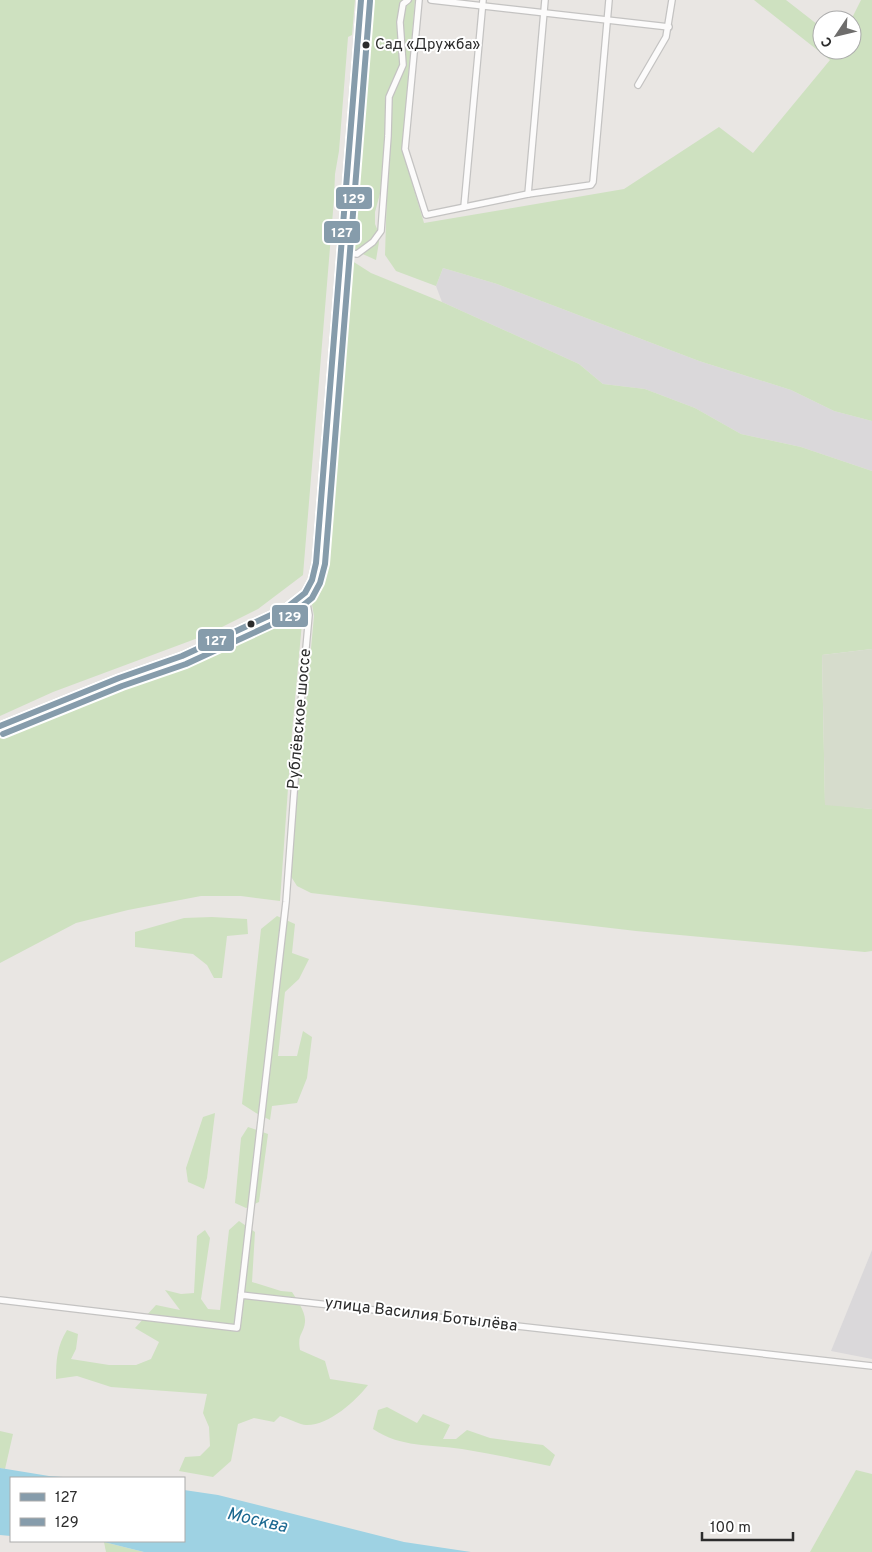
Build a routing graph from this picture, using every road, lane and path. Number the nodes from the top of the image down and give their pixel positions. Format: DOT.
graph roads {
  1 [pos="361,0"];
  2 [pos="408,0"];
  3 [pos="419,0"];
  4 [pos="431,0"];
  5 [pos="546,0"];
  6 [pos="609,0"];
  7 [pos="672,0"];
  8 [pos="483,3"];
  9 [pos="544,12"];
  10 [pos="607,20"];
  11 [pos="669,28"];
  12 [pos="638,85"];
  13 [pos="528,194"];
  14 [pos="464,207"];
  15 [pos="342,252"];
  16 [pos="305,593"];
  17 [pos="0,726"];
  18 [pos="241,1295"];
  19 [pos="0,1300"];
  20 [pos="872,1366"];
  1 -- 15 [label="street"];
  2 -- 15 [label="street"];
  3 -- 14 [label="street"];
  4 -- 8 [label="street"];
  5 -- 9 [label="street"];
  6 -- 10 [label="street"];
  7 -- 11 [label="street"];
  8 -- 9 [label="street"];
  8 -- 14 [label="street"];
  9 -- 10 [label="street"];
  9 -- 13 [label="street"];
  10 -- 11 [label="street"];
  10 -- 13 [label="street"];
  11 -- 12 [label="street"];
  13 -- 14 [label="street"];
  15 -- 16 [label="street"];
  16 -- 17 [label="street"];
  16 -- 18 [label="street, Рублёвское шоссе"];
  18 -- 19 [label="street"];
  18 -- 20 [label="street, улица Василия Ботылёва"];
}
